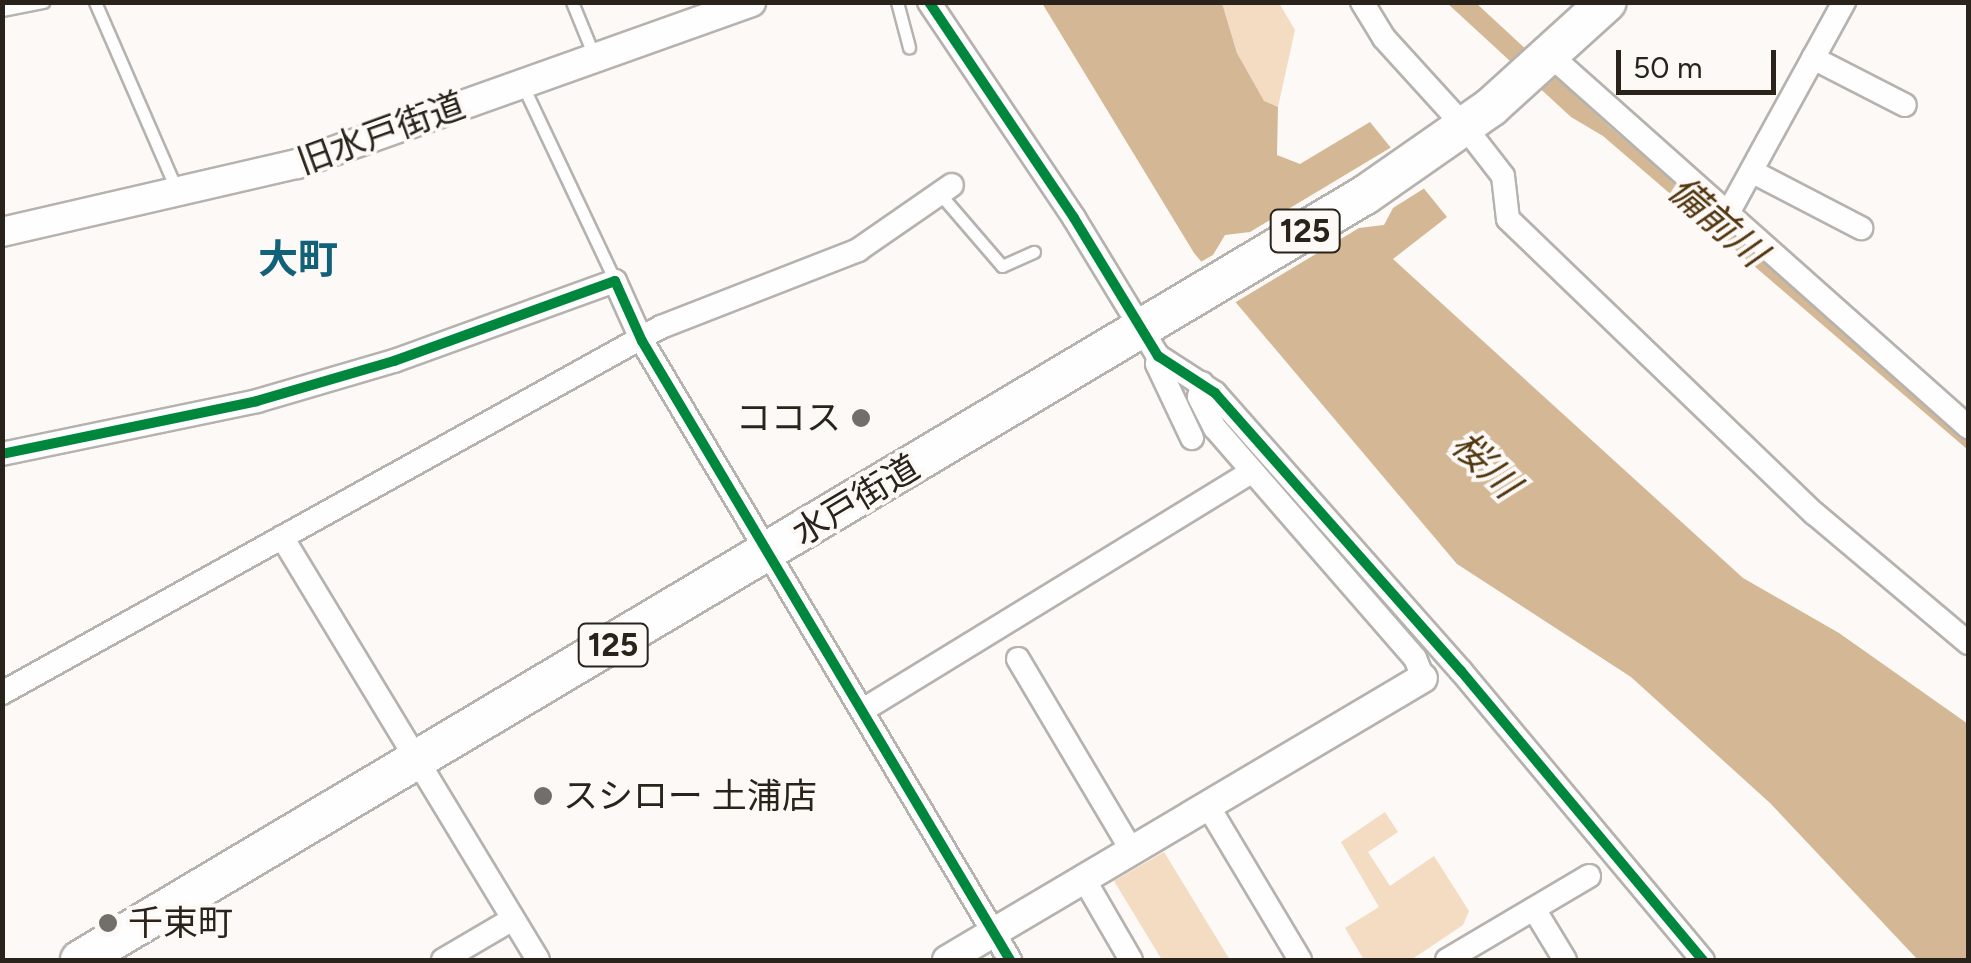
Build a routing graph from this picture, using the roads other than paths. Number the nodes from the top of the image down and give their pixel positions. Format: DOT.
graph roads {
  1 [pos="43,2"];
  2 [pos="95,2"];
  3 [pos="572,2"];
  4 [pos="751,2"];
  5 [pos="897,2"];
  6 [pos="929,2"];
  7 [pos="1362,2"];
  8 [pos="1606,2"];
  9 [pos="1844,2"];
  10 [pos="2,10"];
  11 [pos="909,46"];
  12 [pos="594,56"];
  13 [pos="1814,58"];
  14 [pos="1538,66"];
  15 [pos="522,82"];
  16 [pos="1905,105"];
  17 [pos="1457,133"];
  18 [pos="1753,172"];
  19 [pos="946,190"];
  20 [pos="179,194"];
  21 [pos="1727,215"];
  22 [pos="1861,228"];
  23 [pos="2,232"];
  24 [pos="1034,252"];
  25 [pos="615,281"];
  26 [pos="1152,334"];
  27 [pos="642,341"];
  28 [pos="1202,383"];
  29 [pos="1968,428"];
  30 [pos="1192,438"];
  31 [pos="2,454"];
  32 [pos="1252,472"];
  33 [pos="282,537"];
  34 [pos="769,552"];
  35 [pos="1968,642"];
  36 [pos="1018,659"];
  37 [pos="1463,674"];
  38 [pos="1420,680"];
  39 [pos="2,693"];
  40 [pos="862,710"];
  41 [pos="417,761"];
  42 [pos="1208,806"];
  43 [pos="1132,851"];
  44 [pos="1589,876"];
  45 [pos="1084,879"];
  46 [pos="1534,909"];
  47 [pos="513,919"];
  48 [pos="994,933"];
  49 [pos="1454,959"];
  50 [pos="80,960"];
  51 [pos="443,960"];
  52 [pos="538,960"];
  53 [pos="947,960"];
  54 [pos="1010,960"];
  55 [pos="1130,960"];
  56 [pos="1300,960"];
  57 [pos="1565,960"];
  58 [pos="1703,960"];
  1 -- 10 [label="lane"];
  2 -- 20 [label="lane"];
  3 -- 12 [label="lane"];
  4 -- 12 [label="street, 旧水戸街道"];
  5 -- 11 [label="lane"];
  6 -- 26 [label="street"];
  7 -- 17 [label="street"];
  8 -- 14 [label="highway, 水戸街道 / 125"];
  9 -- 13 [label="street"];
  12 -- 15 [label="street, 旧水戸街道"];
  13 -- 16 [label="street"];
  13 -- 18 [label="street"];
  14 -- 17 [label="highway, 水戸街道 / 125"];
  14 -- 21 [label="street"];
  15 -- 20 [label="street, 旧水戸街道"];
  15 -- 25 [label="lane"];
  17 -- 26 [label="highway, 水戸街道 / 125"];
  17 -- 35 [label="street"];
  18 -- 21 [label="street"];
  18 -- 22 [label="street"];
  19 -- 24 [label="lane"];
  19 -- 27 [label="street"];
  20 -- 23 [label="street, 旧水戸街道"];
  21 -- 29 [label="street"];
  25 -- 27 [label="street"];
  25 -- 31 [label="street"];
  26 -- 28 [label="street"];
  26 -- 30 [label="street"];
  26 -- 34 [label="highway, 水戸街道 / 125"];
  27 -- 33 [label="street"];
  27 -- 34 [label="street"];
  28 -- 32 [label="street"];
  28 -- 37 [label="street"];
  32 -- 38 [label="street"];
  32 -- 40 [label="street"];
  33 -- 39 [label="street"];
  33 -- 41 [label="street"];
  34 -- 40 [label="street"];
  34 -- 41 [label="highway, 水戸街道 / 125"];
  36 -- 43 [label="street"];
  37 -- 38 [label="street"];
  37 -- 58 [label="street"];
  38 -- 42 [label="street"];
  40 -- 48 [label="street"];
  41 -- 47 [label="street"];
  41 -- 50 [label="highway, 水戸街道 / 125"];
  42 -- 43 [label="street"];
  42 -- 56 [label="street"];
  43 -- 45 [label="street"];
  44 -- 46 [label="street"];
  45 -- 48 [label="street"];
  45 -- 55 [label="street"];
  46 -- 49 [label="street"];
  46 -- 57 [label="street"];
  47 -- 51 [label="street"];
  47 -- 52 [label="street"];
  48 -- 53 [label="street"];
  48 -- 54 [label="street"];
}
